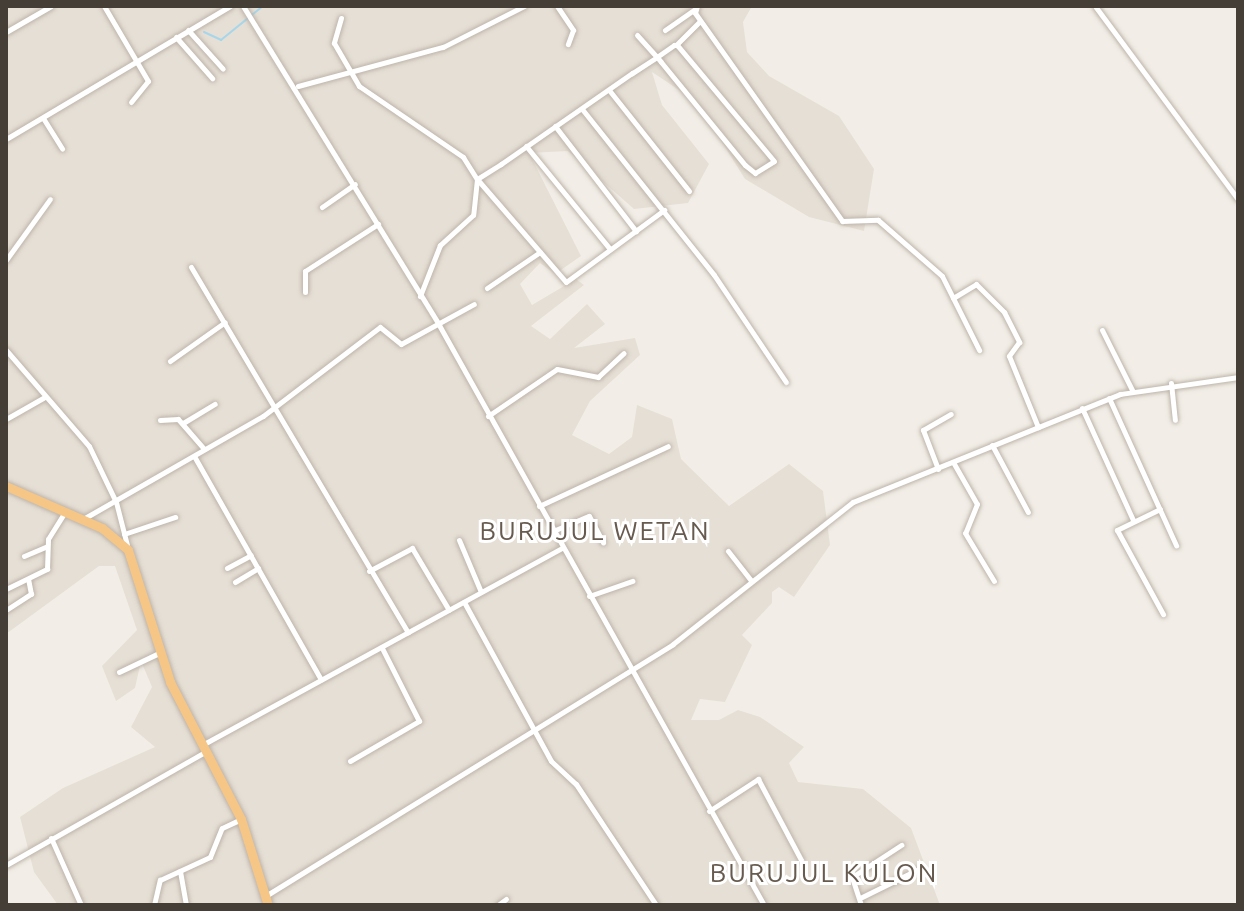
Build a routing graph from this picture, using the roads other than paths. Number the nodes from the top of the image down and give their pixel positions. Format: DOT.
graph roads {
  1 [pos="51,6"];
  2 [pos="104,6"];
  3 [pos="230,6"];
  4 [pos="243,6"];
  5 [pos="524,6"];
  6 [pos="557,6"];
  7 [pos="1095,6"];
  8 [pos="696,8"];
  9 [pos="341,18"];
  10 [pos="700,21"];
  11 [pos="188,30"];
  12 [pos="665,30"];
  13 [pos="6,32"];
  14 [pos="637,35"];
  15 [pos="176,37"];
  16 [pos="568,44"];
  17 [pos="676,45"];
  18 [pos="657,57"];
  19 [pos="137,61"];
  20 [pos="223,69"];
  21 [pos="349,71"];
  22 [pos="212,78"];
  23 [pos="298,86"];
  24 [pos="609,90"];
  25 [pos="131,102"];
  26 [pos="582,109"];
  27 [pos="43,118"];
  28 [pos="555,126"];
  29 [pos="6,139"];
  30 [pos="526,146"];
  31 [pos="62,149"];
  32 [pos="477,179"];
  33 [pos="355,184"];
  34 [pos="689,191"];
  35 [pos="50,199"];
  36 [pos="1238,199"];
  37 [pos="322,207"];
  38 [pos="664,210"];
  39 [pos="378,224"];
  40 [pos="636,231"];
  41 [pos="610,249"];
  42 [pos="540,252"];
  43 [pos="6,260"];
  44 [pos="191,267"];
  45 [pos="487,288"];
  46 [pos="305,292"];
  47 [pos="420,296"];
  48 [pos="953,298"];
  49 [pos="474,304"];
  50 [pos="225,322"];
  51 [pos="439,325"];
  52 [pos="1102,330"];
  53 [pos="6,350"];
  54 [pos="979,350"];
  55 [pos="624,353"];
  56 [pos="170,361"];
  57 [pos="1238,377"];
  58 [pos="786,382"];
  59 [pos="1171,383"];
  60 [pos="1132,390"];
  61 [pos="43,398"];
  62 [pos="1109,398"];
  63 [pos="215,404"];
  64 [pos="273,404"];
  65 [pos="1082,408"];
  66 [pos="951,414"];
  67 [pos="488,416"];
  68 [pos="6,419"];
  69 [pos="160,420"];
  70 [pos="1175,420"];
  71 [pos="183,423"];
  72 [pos="1038,427"];
  73 [pos="992,445"];
  74 [pos="668,446"];
  75 [pos="204,449"];
  76 [pos="194,456"];
  77 [pos="953,462"];
  78 [pos="938,469"];
  79 [pos="6,486"];
  80 [pos="116,502"];
  81 [pos="539,506"];
  82 [pos="1160,509"];
  83 [pos="65,512"];
  84 [pos="1028,512"];
  85 [pos="175,517"];
  86 [pos="83,519"];
  87 [pos="1133,520"];
  88 [pos="553,531"];
  89 [pos="124,534"];
  90 [pos="459,540"];
  91 [pos="603,542"];
  92 [pos="1176,545"];
  93 [pos="47,546"];
  94 [pos="562,548"];
  95 [pos="128,550"];
  96 [pos="728,551"];
  97 [pos="251,555"];
  98 [pos="24,556"];
  99 [pos="227,568"];
  100 [pos="258,568"];
  101 [pos="369,571"];
  102 [pos="28,579"];
  103 [pos="751,580"];
  104 [pos="632,581"];
  105 [pos="994,581"];
  106 [pos="235,582"];
  107 [pos="6,589"];
  108 [pos="481,592"];
  109 [pos="589,596"];
  110 [pos="464,602"];
  111 [pos="6,610"];
  112 [pos="449,610"];
  113 [pos="1163,614"];
  114 [pos="408,633"];
  115 [pos="382,648"];
  116 [pos="160,653"];
  117 [pos="630,669"];
  118 [pos="119,672"];
  119 [pos="321,680"];
  120 [pos="532,731"];
  121 [pos="203,749"];
  122 [pos="350,761"];
  123 [pos="709,811"];
  124 [pos="241,819"];
  125 [pos="51,838"];
  126 [pos="901,845"];
  127 [pos="801,860"];
  128 [pos="6,865"];
  129 [pos="921,868"];
  130 [pos="180,871"];
  131 [pos="862,897"];
  132 [pos="506,899"];
  133 [pos="268,900"];
  134 [pos="81,905"];
  135 [pos="154,905"];
  136 [pos="186,905"];
  137 [pos="498,905"];
  138 [pos="656,905"];
  139 [pos="764,905"];
  140 [pos="861,905"];
  1 -- 13 [label="street"];
  2 -- 19 [label="street"];
  3 -- 11 [label="street"];
  4 -- 23 [label="street"];
  5 -- 21 [label="street"];
  6 -- 16 [label="street"];
  7 -- 36 [label="street"];
  8 -- 10 [label="street"];
  8 -- 12 [label="street"];
  9 -- 21 [label="street"];
  10 -- 17 [label="street"];
  10 -- 48 [label="street"];
  11 -- 15 [label="street"];
  11 -- 20 [label="street"];
  14 -- 18 [label="street"];
  15 -- 19 [label="street"];
  15 -- 22 [label="street"];
  17 -- 18 [label="street"];
  17 -- 18 [label="street"];
  18 -- 24 [label="street"];
  19 -- 25 [label="street"];
  19 -- 27 [label="street"];
  21 -- 23 [label="street"];
  21 -- 32 [label="street"];
  23 -- 33 [label="street"];
  24 -- 26 [label="street"];
  24 -- 34 [label="street"];
  26 -- 28 [label="street"];
  26 -- 38 [label="street"];
  27 -- 29 [label="street"];
  27 -- 31 [label="street"];
  28 -- 30 [label="street"];
  28 -- 40 [label="street"];
  30 -- 32 [label="street"];
  30 -- 41 [label="street"];
  32 -- 42 [label="street"];
  32 -- 47 [label="street"];
  33 -- 37 [label="street"];
  33 -- 39 [label="street"];
  35 -- 43 [label="street"];
  38 -- 40 [label="street"];
  38 -- 58 [label="street"];
  39 -- 46 [label="street"];
  39 -- 47 [label="street"];
  40 -- 41 [label="street"];
  41 -- 42 [label="street"];
  42 -- 45 [label="street"];
  44 -- 50 [label="street"];
  47 -- 51 [label="street"];
  48 -- 54 [label="street"];
  48 -- 72 [label="street"];
  49 -- 51 [label="street"];
  50 -- 56 [label="street"];
  50 -- 64 [label="street"];
  51 -- 64 [label="street"];
  51 -- 67 [label="street"];
  52 -- 60 [label="street"];
  53 -- 61 [label="street"];
  55 -- 67 [label="street"];
  57 -- 59 [label="street"];
  59 -- 60 [label="street"];
  59 -- 70 [label="street"];
  60 -- 62 [label="street"];
  61 -- 68 [label="street"];
  61 -- 80 [label="street"];
  62 -- 65 [label="street"];
  62 -- 82 [label="street"];
  63 -- 71 [label="street"];
  64 -- 75 [label="street"];
  64 -- 101 [label="street"];
  65 -- 72 [label="street"];
  65 -- 87 [label="street"];
  66 -- 78 [label="street"];
  67 -- 81 [label="street"];
  69 -- 71 [label="street"];
  71 -- 75 [label="street"];
  72 -- 73 [label="street"];
  73 -- 77 [label="street"];
  73 -- 84 [label="street"];
  74 -- 81 [label="street"];
  75 -- 76 [label="street"];
  76 -- 80 [label="street"];
  76 -- 97 [label="street"];
  77 -- 78 [label="street"];
  77 -- 105 [label="street"];
  78 -- 103 [label="street"];
  79 -- 83 [label="highway"];
  80 -- 86 [label="street"];
  80 -- 89 [label="street"];
  81 -- 88 [label="street"];
  82 -- 87 [label="street"];
  82 -- 92 [label="street"];
  83 -- 86 [label="highway"];
  83 -- 93 [label="street"];
  85 -- 89 [label="street"];
  86 -- 95 [label="highway"];
  87 -- 113 [label="street"];
  88 -- 91 [label="street"];
  88 -- 94 [label="street"];
  89 -- 95 [label="street"];
  90 -- 108 [label="street"];
  93 -- 98 [label="street"];
  93 -- 102 [label="street"];
  94 -- 108 [label="street"];
  94 -- 109 [label="street"];
  95 -- 116 [label="highway"];
  96 -- 103 [label="street"];
  97 -- 99 [label="street"];
  97 -- 100 [label="street"];
  100 -- 106 [label="street"];
  100 -- 119 [label="street"];
  101 -- 112 [label="street"];
  101 -- 114 [label="street"];
  102 -- 107 [label="street"];
  102 -- 111 [label="street"];
  103 -- 117 [label="street"];
  104 -- 109 [label="street"];
  108 -- 110 [label="street"];
  109 -- 117 [label="street"];
  110 -- 112 [label="street"];
  110 -- 120 [label="street"];
  112 -- 114 [label="street"];
  114 -- 115 [label="street"];
  115 -- 119 [label="street"];
  115 -- 122 [label="street"];
  116 -- 118 [label="street"];
  116 -- 121 [label="highway"];
  117 -- 120 [label="street"];
  117 -- 123 [label="street"];
  119 -- 121 [label="street"];
  120 -- 133 [label="street"];
  120 -- 138 [label="street"];
  121 -- 124 [label="highway"];
  121 -- 125 [label="street"];
  123 -- 127 [label="street"];
  123 -- 139 [label="street"];
  124 -- 130 [label="street"];
  124 -- 133 [label="highway"];
  125 -- 128 [label="street"];
  125 -- 134 [label="street"];
  126 -- 131 [label="street"];
  129 -- 131 [label="street"];
  130 -- 135 [label="street"];
  130 -- 136 [label="street"];
  131 -- 140 [label="street"];
  132 -- 137 [label="street"];
}
